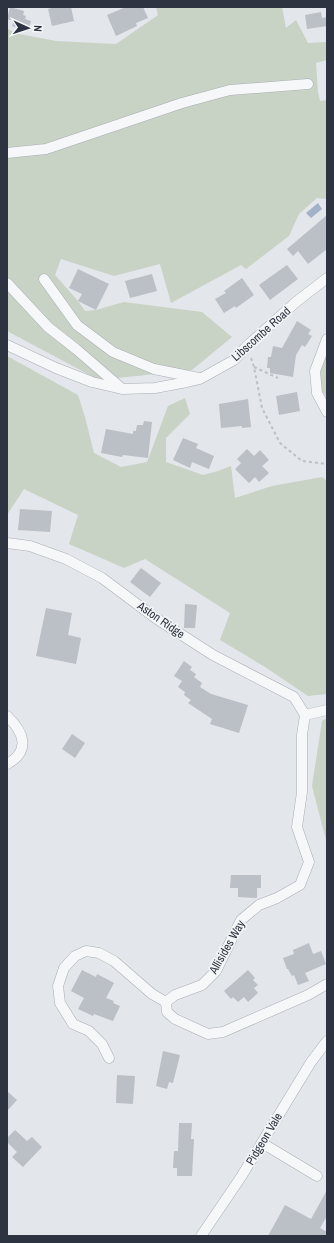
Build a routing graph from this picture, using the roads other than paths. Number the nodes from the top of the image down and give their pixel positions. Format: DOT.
graph roads {
  1 [pos="308,84"];
  2 [pos="7,153"];
  3 [pos="327,278"];
  4 [pos="44,279"];
  5 [pos="7,283"];
  6 [pos="327,339"];
  7 [pos="7,345"];
  8 [pos="200,379"];
  9 [pos="122,389"];
  10 [pos="327,412"];
  11 [pos="7,543"];
  12 [pos="327,710"];
  13 [pos="7,716"];
  14 [pos="305,716"];
  15 [pos="7,764"];
  16 [pos="327,984"];
  17 [pos="166,1002"];
  18 [pos="327,1040"];
  19 [pos="109,1058"];
  20 [pos="262,1143"];
  21 [pos="317,1176"];
  22 [pos="200,1236"];
  1 -- 2 [label="street"];
  3 -- 8 [label="street, Libscombe Road"];
  4 -- 8 [label="street"];
  5 -- 9 [label="street"];
  6 -- 10 [label="street"];
  7 -- 9 [label="street, Libscombe Road"];
  8 -- 9 [label="street, Libscombe Road"];
  11 -- 14 [label="street, Aston Ridge"];
  12 -- 14 [label="street"];
  13 -- 15 [label="street"];
  14 -- 17 [label="street, Allisides Way"];
  16 -- 17 [label="street"];
  17 -- 19 [label="street"];
  18 -- 20 [label="street, Pidgeon Vale"];
  20 -- 21 [label="street"];
  20 -- 22 [label="street, Pidgeon Vale"];
}
